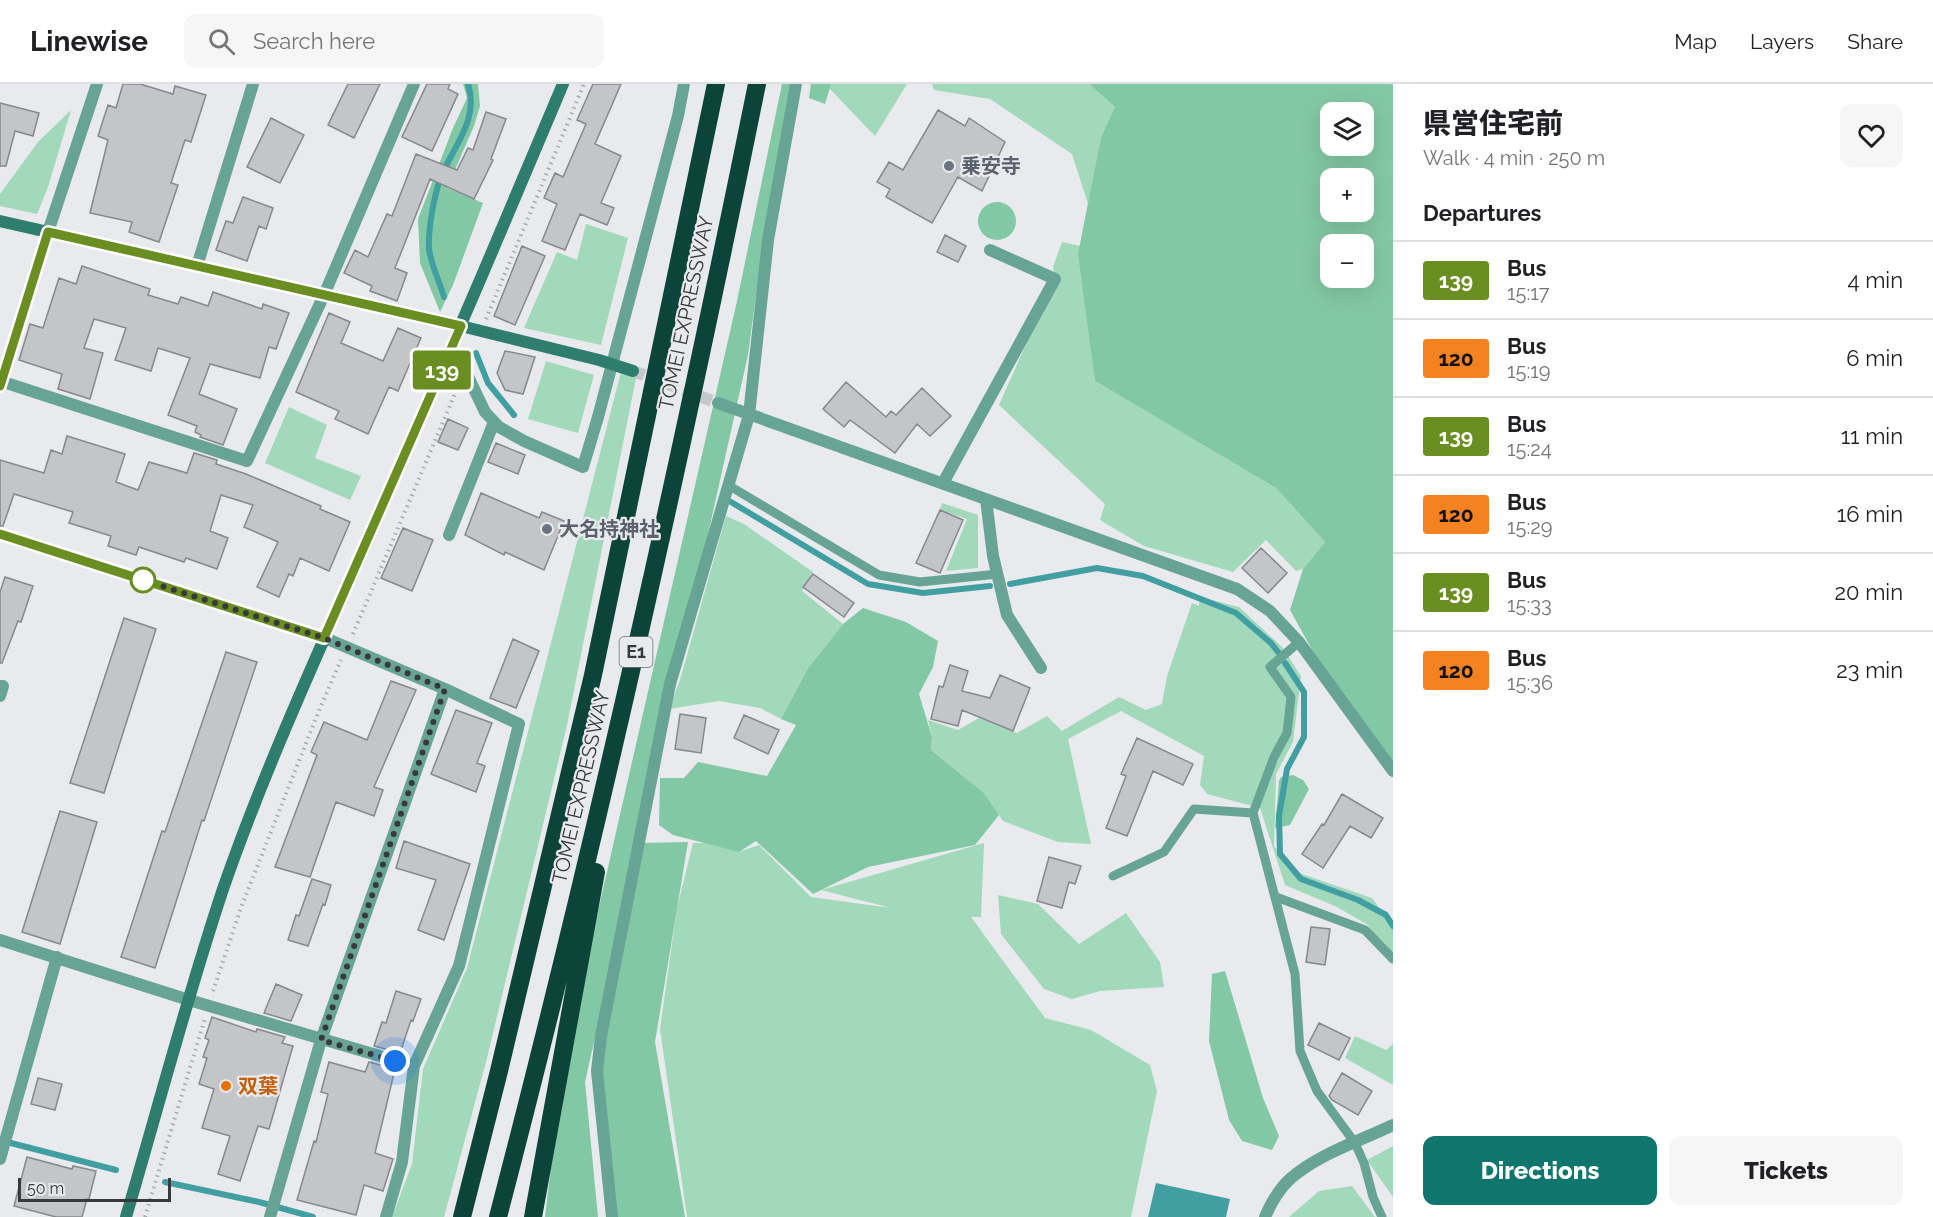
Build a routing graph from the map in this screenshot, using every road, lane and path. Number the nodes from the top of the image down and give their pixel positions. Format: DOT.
graph roads {
  1 [pos="97,84"];
  2 [pos="253,84"];
  3 [pos="414,84"];
  4 [pos="563,84"];
  5 [pos="684,84"];
  6 [pos="716,84"];
  7 [pos="757,84"];
  8 [pos="795,84"];
  9 [pos="0,221"];
  10 [pos="48,232"];
  11 [pos="990,250"];
  12 [pos="197,266"];
  13 [pos="324,295"];
  14 [pos="461,326"];
  15 [pos="450,353"];
  16 [pos="611,364"];
  17 [pos="633,371"];
  18 [pos="1,383"];
  19 [pos="718,403"];
  20 [pos="749,415"];
  21 [pos="495,422"];
  22 [pos="942,483"];
  23 [pos="728,484"];
  24 [pos="986,499"];
  25 [pos="0,534"];
  26 [pos="449,535"];
  27 [pos="998,574"];
  28 [pos="324,638"];
  29 [pos="1299,642"];
  30 [pos="1041,669"];
  31 [pos="0,686"];
  32 [pos="445,689"];
  33 [pos="627,690"];
  34 [pos="0,696"];
  35 [pos="1393,771"];
  36 [pos="1253,813"];
  37 [pos="1113,876"];
  38 [pos="1276,897"];
  39 [pos="0,940"];
  40 [pos="57,957"];
  41 [pos="1393,959"];
  42 [pos="189,1000"];
  43 [pos="321,1040"];
  44 [pos="414,1066"];
  45 [pos="1393,1125"];
  46 [pos="1355,1143"];
  47 [pos="0,1159"];
  48 [pos="126,1217"];
  49 [pos="270,1217"];
  50 [pos="386,1217"];
  51 [pos="462,1217"];
  52 [pos="498,1217"];
  53 [pos="533,1217"];
  54 [pos="612,1217"];
  55 [pos="1265,1217"];
  56 [pos="1382,1217"];
  1 -- 10 [label="street"];
  2 -- 12 [label="street"];
  3 -- 13 [label="street"];
  4 -- 14 [label="street"];
  5 -- 16 [label="street"];
  6 -- 51 [label="highway, TOMEI EXPRESSWAY / E1"];
  7 -- 33 [label="highway, TOMEI EXPRESSWAY / E1"];
  8 -- 20 [label="street"];
  9 -- 10 [label="street"];
  10 -- 12 [label="street"];
  10 -- 18 [label="street"];
  11 -- 22 [label="street"];
  12 -- 13 [label="street"];
  13 -- 14 [label="street"];
  13 -- 18 [label="street"];
  14 -- 15 [label="street"];
  14 -- 16 [label="street"];
  15 -- 21 [label="street"];
  15 -- 28 [label="street"];
  16 -- 17 [label="street"];
  16 -- 21 [label="street"];
  19 -- 20 [label="street"];
  20 -- 22 [label="street"];
  20 -- 23 [label="street"];
  21 -- 26 [label="street"];
  22 -- 24 [label="street"];
  23 -- 27 [label="lane"];
  23 -- 54 [label="street"];
  24 -- 27 [label="street"];
  24 -- 29 [label="street"];
  25 -- 28 [label="street"];
  27 -- 30 [label="street"];
  28 -- 32 [label="street"];
  28 -- 42 [label="street"];
  29 -- 35 [label="street"];
  29 -- 36 [label="lane"];
  31 -- 34 [label="street"];
  32 -- 43 [label="street"];
  32 -- 44 [label="street"];
  33 -- 52 [label="highway, TOMEI EXPRESSWAY / E1"];
  33 -- 53 [label="highway"];
  36 -- 37 [label="lane"];
  36 -- 38 [label="lane"];
  38 -- 41 [label="lane"];
  38 -- 46 [label="lane"];
  39 -- 40 [label="street"];
  40 -- 42 [label="street"];
  40 -- 47 [label="street"];
  42 -- 43 [label="street"];
  42 -- 48 [label="street"];
  43 -- 44 [label="street"];
  43 -- 49 [label="street"];
  44 -- 50 [label="street"];
  45 -- 46 [label="street"];
  46 -- 55 [label="street"];
  46 -- 56 [label="lane"];
}
